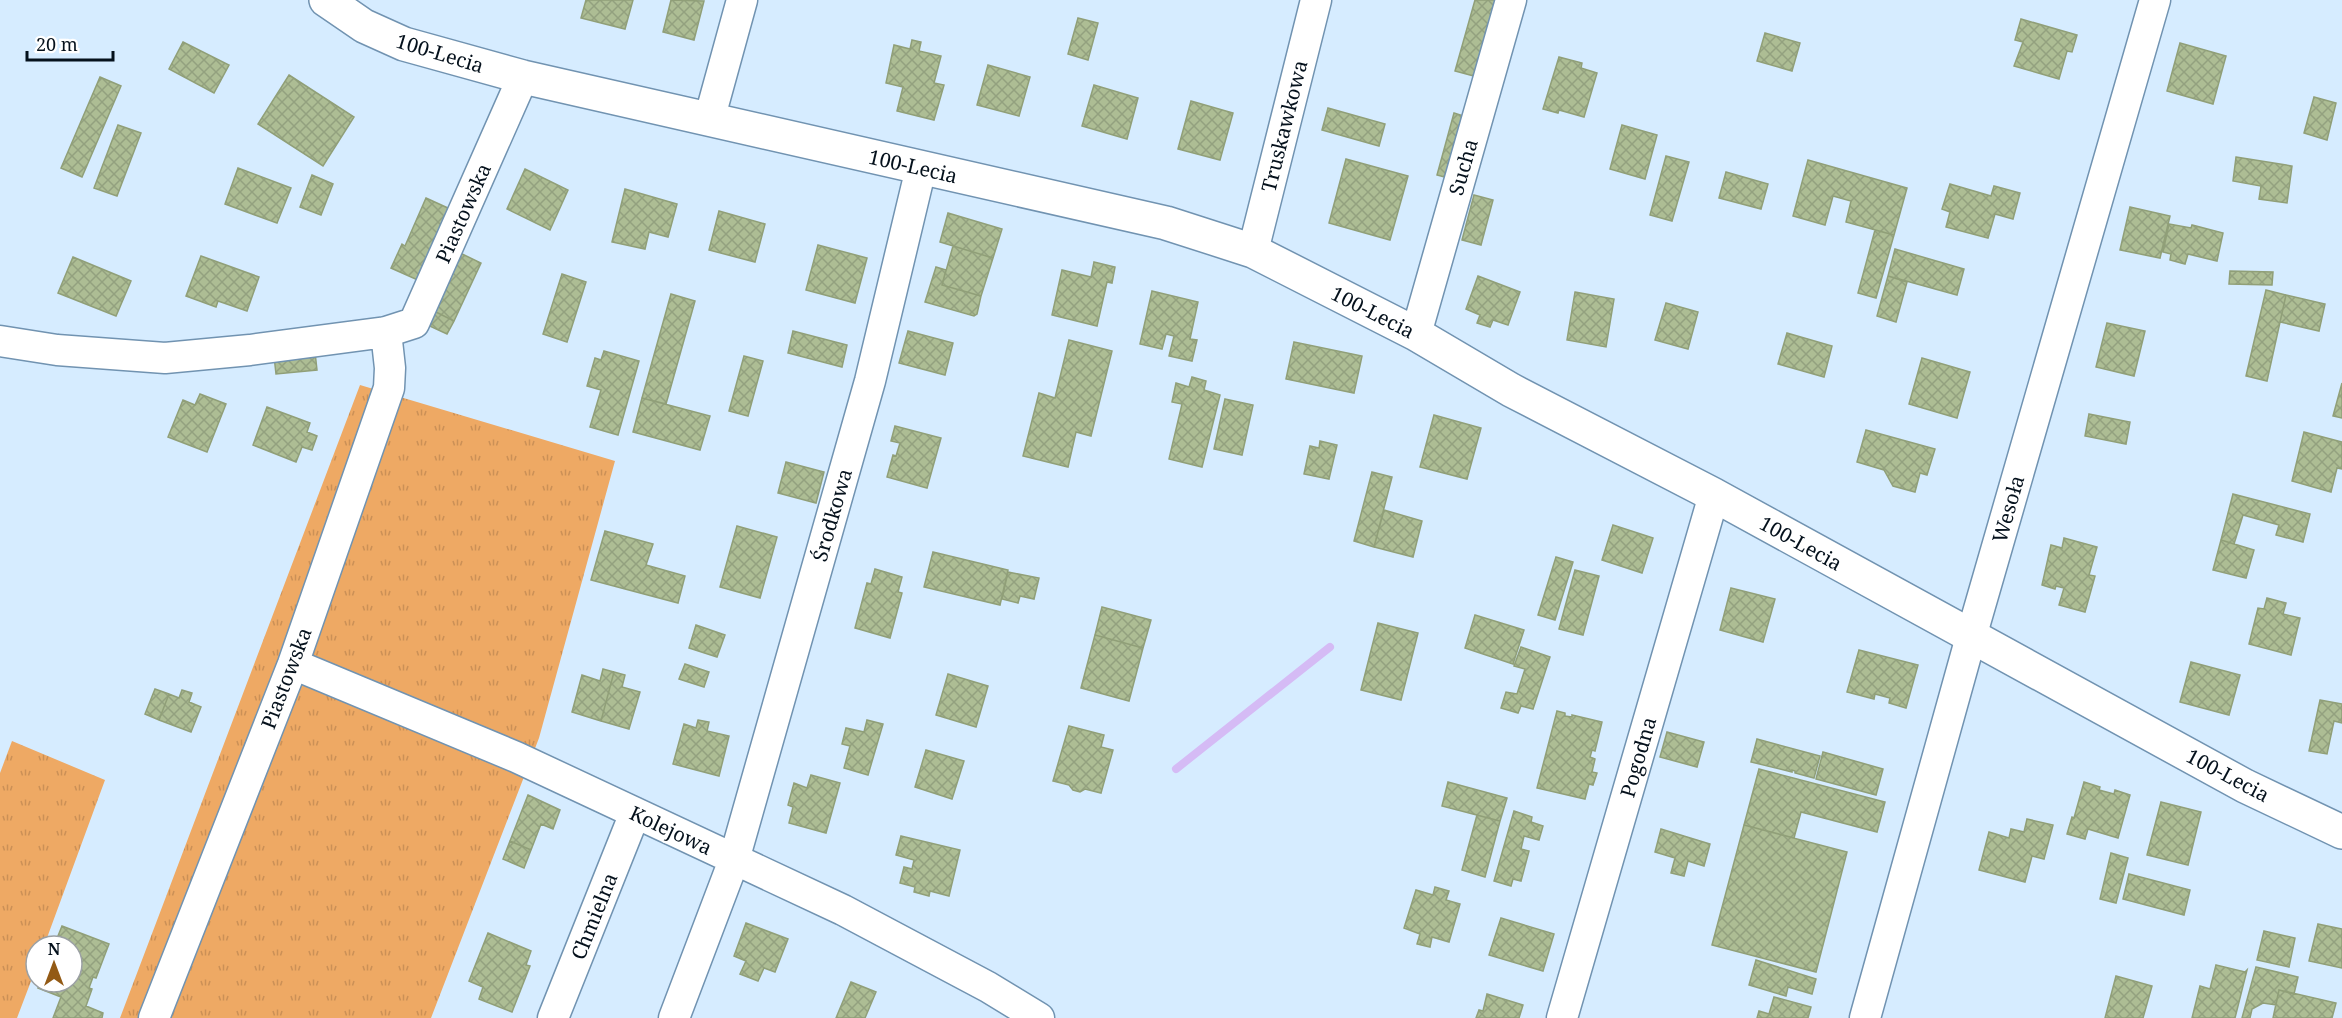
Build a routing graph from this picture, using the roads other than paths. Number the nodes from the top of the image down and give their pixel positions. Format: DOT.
graph roads {
  1 [pos="326,0"];
  2 [pos="742,0"];
  3 [pos="1316,0"];
  4 [pos="1511,0"];
  5 [pos="2155,0"];
  6 [pos="524,77"];
  7 [pos="709,120"];
  8 [pos="921,168"];
  9 [pos="1253,251"];
  10 [pos="386,332"];
  11 [pos="1416,333"];
  12 [pos="0,341"];
  13 [pos="1714,495"];
  14 [pos="1971,637"];
  15 [pos="293,663"];
  16 [pos="635,813"];
  17 [pos="2342,832"];
  18 [pos="734,860"];
  19 [pos="154,1018"];
  20 [pos="553,1018"];
  21 [pos="674,1018"];
  22 [pos="1039,1018"];
  23 [pos="1562,1018"];
  24 [pos="1864,1018"];
  1 -- 6 [label="street, 100-Lecia"];
  2 -- 7 [label="street"];
  3 -- 9 [label="street, Truskawkowa"];
  4 -- 11 [label="street, Sucha"];
  5 -- 14 [label="street, Wesoła"];
  6 -- 7 [label="street, 100-Lecia"];
  6 -- 10 [label="street, Piastowska"];
  7 -- 8 [label="street, 100-Lecia"];
  8 -- 9 [label="street, 100-Lecia"];
  8 -- 18 [label="street, Środkowa"];
  9 -- 11 [label="street, 100-Lecia"];
  10 -- 12 [label="street, Piastowska"];
  10 -- 15 [label="street, Piastowska"];
  11 -- 13 [label="street, 100-Lecia"];
  13 -- 14 [label="street, 100-Lecia"];
  13 -- 23 [label="street, Pogodna"];
  14 -- 17 [label="street, 100-Lecia"];
  14 -- 24 [label="street, Wesoła"];
  15 -- 16 [label="street, Kolejowa"];
  15 -- 19 [label="street, Piastowska"];
  16 -- 18 [label="street, Kolejowa"];
  16 -- 20 [label="street, Chmielna"];
  18 -- 21 [label="street, Środkowa"];
  18 -- 22 [label="street, Kolejowa"];
}
